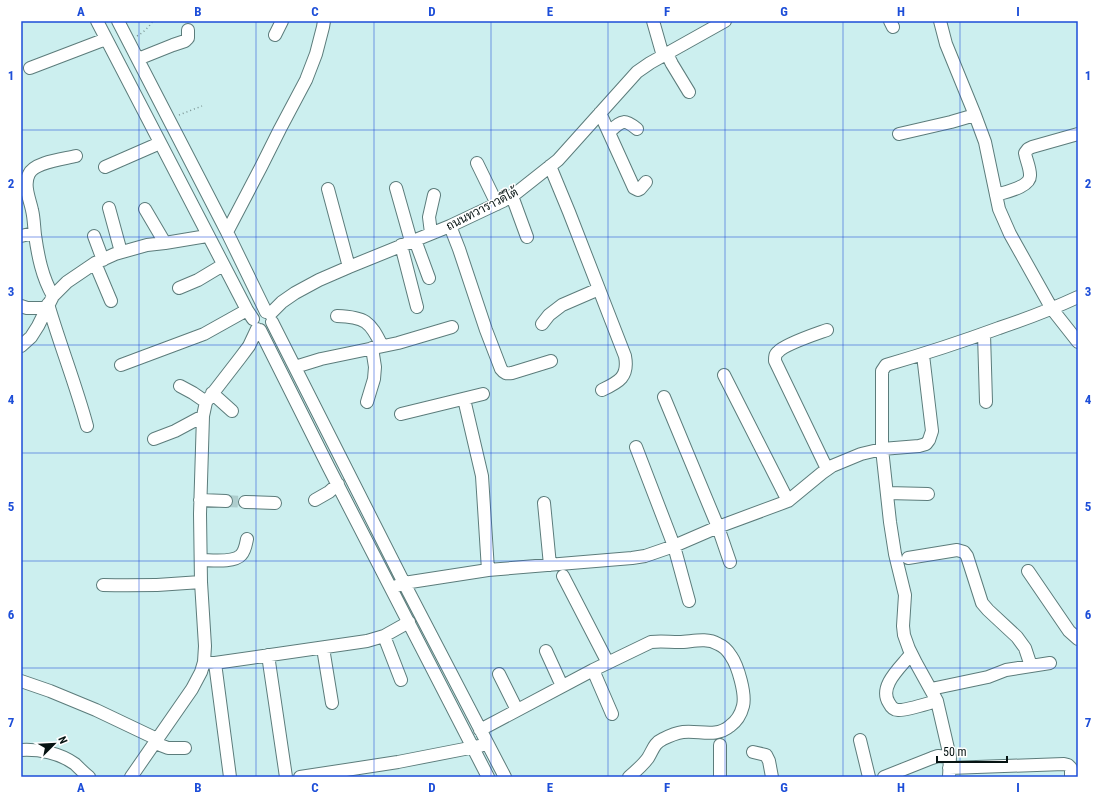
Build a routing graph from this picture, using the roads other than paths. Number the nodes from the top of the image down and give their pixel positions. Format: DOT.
graph roads {
  1 [pos="97,21"];
  2 [pos="118,21"];
  3 [pos="282,21"];
  4 [pos="653,21"];
  5 [pos="940,21"];
  6 [pos="321,22"];
  7 [pos="720,22"];
  8 [pos="188,30"];
  9 [pos="275,35"];
  10 [pos="106,39"];
  11 [pos="665,55"];
  12 [pos="138,59"];
  13 [pos="30,68"];
  14 [pos="689,92"];
  15 [pos="600,113"];
  16 [pos="975,114"];
  17 [pos="638,129"];
  18 [pos="609,132"];
  19 [pos="899,134"];
  20 [pos="1078,134"];
  21 [pos="160,142"];
  22 [pos="76,156"];
  23 [pos="477,163"];
  24 [pos="550,166"];
  25 [pos="105,167"];
  26 [pos="25,174"];
  27 [pos="646,182"];
  28 [pos="396,188"];
  29 [pos="328,189"];
  30 [pos="434,195"];
  31 [pos="996,195"];
  32 [pos="512,196"];
  33 [pos="497,204"];
  34 [pos="109,208"];
  35 [pos="145,209"];
  36 [pos="450,226"];
  37 [pos="227,232"];
  38 [pos="34,233"];
  39 [pos="432,233"];
  40 [pos="21,236"];
  41 [pos="94,236"];
  42 [pos="207,236"];
  43 [pos="527,237"];
  44 [pos="409,242"];
  45 [pos="165,243"];
  46 [pos="122,252"];
  47 [pos="99,261"];
  48 [pos="223,265"];
  49 [pos="349,267"];
  50 [pos="429,278"];
  51 [pos="179,288"];
  52 [pos="599,289"];
  53 [pos="1078,297"];
  54 [pos="111,301"];
  55 [pos="49,303"];
  56 [pos="21,306"];
  57 [pos="417,307"];
  58 [pos="1052,309"];
  59 [pos="269,316"];
  60 [pos="337,316"];
  61 [pos="254,322"];
  62 [pos="542,324"];
  63 [pos="452,327"];
  64 [pos="827,330"];
  65 [pos="984,334"];
  66 [pos="1078,342"];
  67 [pos="21,346"];
  68 [pos="377,347"];
  69 [pos="923,355"];
  70 [pos="551,361"];
  71 [pos="121,364"];
  72 [pos="295,367"];
  73 [pos="724,375"];
  74 [pos="180,386"];
  75 [pos="602,390"];
  76 [pos="483,394"];
  77 [pos="209,397"];
  78 [pos="664,397"];
  79 [pos="464,399"];
  80 [pos="367,402"];
  81 [pos="986,402"];
  82 [pos="232,411"];
  83 [pos="401,414"];
  84 [pos="203,416"];
  85 [pos="87,426"];
  86 [pos="154,439"];
  87 [pos="636,447"];
  88 [pos="882,449"];
  89 [pos="827,469"];
  90 [pos="338,484"];
  91 [pos="887,493"];
  92 [pos="928,494"];
  93 [pos="200,500"];
  94 [pos="315,500"];
  95 [pos="226,501"];
  96 [pos="788,501"];
  97 [pos="245,502"];
  98 [pos="276,503"];
  99 [pos="544,503"];
  100 [pos="718,528"];
  101 [pos="247,539"];
  102 [pos="674,546"];
  103 [pos="908,558"];
  104 [pos="201,560"];
  105 [pos="730,562"];
  106 [pos="550,566"];
  107 [pos="488,570"];
  108 [pos="1028,571"];
  109 [pos="563,576"];
  110 [pos="201,582"];
  111 [pos="404,583"];
  112 [pos="103,585"];
  113 [pos="392,588"];
  114 [pos="689,601"];
  115 [pos="409,622"];
  116 [pos="384,636"];
  117 [pos="1078,639"];
  118 [pos="323,648"];
  119 [pos="546,651"];
  120 [pos="911,654"];
  121 [pos="268,655"];
  122 [pos="209,662"];
  123 [pos="1050,662"];
  124 [pos="608,663"];
  125 [pos="1030,666"];
  126 [pos="593,670"];
  127 [pos="500,674"];
  128 [pos="401,680"];
  129 [pos="21,681"];
  130 [pos="562,686"];
  131 [pos="931,689"];
  132 [pos="937,701"];
  133 [pos="332,703"];
  134 [pos="517,710"];
  135 [pos="612,714"];
  136 [pos="480,730"];
  137 [pos="860,740"];
  138 [pos="156,741"];
  139 [pos="488,744"];
  140 [pos="720,745"];
  141 [pos="185,748"];
  142 [pos="473,748"];
  143 [pos="21,750"];
  144 [pos="753,752"];
  145 [pos="949,767"];
  146 [pos="89,777"];
  147 [pos="131,777"];
  148 [pos="230,777"];
  149 [pos="286,777"];
  150 [pos="303,777"];
  151 [pos="488,777"];
  152 [pos="505,777"];
  153 [pos="629,777"];
  154 [pos="720,777"];
  155 [pos="772,777"];
  156 [pos="869,777"];
  157 [pos="884,777"];
  158 [pos="1071,777"];
  1 -- 10 [label="street"];
  2 -- 12 [label="street"];
  3 -- 9 [label="street"];
  4 -- 11 [label="street"];
  5 -- 16 [label="street"];
  6 -- 37 [label="street"];
  7 -- 11 [label="street, ถนนทวาราวดีใต้"];
  8 -- 12 [label="street"];
  10 -- 13 [label="street"];
  10 -- 21 [label="street"];
  11 -- 14 [label="street"];
  11 -- 15 [label="street, ถนนทวาราวดีใต้"];
  12 -- 37 [label="street"];
  15 -- 18 [label="street"];
  15 -- 24 [label="street, ถนนทวาราวดีใต้"];
  16 -- 19 [label="street"];
  16 -- 31 [label="street"];
  17 -- 18 [label="street"];
  18 -- 27 [label="street"];
  20 -- 31 [label="street"];
  21 -- 25 [label="street"];
  21 -- 42 [label="street"];
  22 -- 26 [label="street"];
  23 -- 33 [label="street"];
  24 -- 32 [label="street, ถนนทวาราวดีใต้"];
  24 -- 52 [label="street"];
  26 -- 38 [label="street"];
  28 -- 44 [label="street"];
  29 -- 49 [label="street"];
  30 -- 39 [label="street"];
  31 -- 58 [label="street"];
  32 -- 33 [label="street, ถนนทวาราวดีใต้"];
  32 -- 43 [label="street"];
  33 -- 36 [label="street, ถนนทวาราวดีใต้"];
  34 -- 46 [label="street"];
  35 -- 45 [label="street"];
  36 -- 39 [label="street, ถนนทวาราวดีใต้"];
  36 -- 70 [label="street"];
  37 -- 59 [label="street"];
  38 -- 40 [label="street"];
  38 -- 55 [label="street"];
  39 -- 44 [label="street, ถนนทวาราวดีใต้"];
  41 -- 47 [label="street"];
  42 -- 45 [label="street"];
  42 -- 48 [label="street"];
  44 -- 49 [label="street, ถนนทวาราวดีใต้"];
  44 -- 50 [label="street"];
  44 -- 57 [label="street"];
  45 -- 46 [label="street"];
  46 -- 47 [label="street"];
  47 -- 54 [label="street"];
  47 -- 55 [label="street"];
  48 -- 51 [label="street"];
  48 -- 61 [label="street"];
  49 -- 59 [label="street, ถนนทวาราวดีใต้"];
  52 -- 62 [label="street"];
  52 -- 75 [label="street"];
  53 -- 58 [label="street"];
  55 -- 56 [label="street"];
  55 -- 67 [label="street"];
  55 -- 85 [label="street"];
  58 -- 65 [label="street"];
  58 -- 66 [label="street"];
  59 -- 61 [label="street"];
  59 -- 61 [label="street"];
  59 -- 72 [label="street"];
  60 -- 68 [label="street"];
  61 -- 71 [label="street"];
  61 -- 77 [label="street"];
  61 -- 90 [label="street"];
  63 -- 68 [label="street"];
  64 -- 89 [label="street"];
  65 -- 69 [label="street"];
  65 -- 81 [label="street"];
  68 -- 72 [label="street"];
  68 -- 80 [label="street"];
  69 -- 88 [label="street"];
  69 -- 88 [label="street"];
  72 -- 111 [label="street"];
  73 -- 96 [label="street"];
  74 -- 77 [label="street"];
  76 -- 79 [label="street"];
  77 -- 82 [label="street"];
  77 -- 84 [label="street"];
  78 -- 100 [label="street"];
  79 -- 83 [label="street"];
  79 -- 107 [label="street"];
  84 -- 86 [label="street"];
  84 -- 93 [label="street"];
  87 -- 102 [label="street"];
  88 -- 89 [label="street"];
  88 -- 91 [label="street"];
  89 -- 96 [label="street"];
  90 -- 94 [label="street"];
  90 -- 113 [label="street"];
  91 -- 92 [label="street"];
  91 -- 120 [label="street"];
  93 -- 95 [label="street"];
  93 -- 104 [label="street"];
  96 -- 100 [label="street"];
  97 -- 98 [label="street"];
  99 -- 106 [label="street"];
  100 -- 102 [label="street"];
  100 -- 105 [label="street"];
  101 -- 104 [label="street"];
  102 -- 106 [label="street"];
  102 -- 114 [label="street"];
  103 -- 125 [label="street"];
  104 -- 110 [label="street"];
  106 -- 107 [label="street"];
  107 -- 111 [label="street"];
  108 -- 117 [label="street"];
  109 -- 124 [label="street"];
  110 -- 112 [label="street"];
  110 -- 122 [label="street"];
  111 -- 113 [label="street"];
  111 -- 136 [label="street"];
  113 -- 115 [label="street"];
  115 -- 116 [label="street"];
  115 -- 142 [label="street"];
  116 -- 118 [label="street"];
  116 -- 128 [label="street"];
  118 -- 121 [label="street"];
  118 -- 133 [label="street"];
  119 -- 130 [label="street"];
  120 -- 131 [label="street"];
  120 -- 132 [label="street"];
  121 -- 122 [label="street"];
  121 -- 149 [label="street"];
  122 -- 138 [label="street"];
  122 -- 148 [label="street"];
  123 -- 125 [label="street"];
  124 -- 126 [label="street"];
  124 -- 153 [label="street"];
  125 -- 131 [label="street"];
  126 -- 130 [label="street"];
  126 -- 135 [label="street"];
  127 -- 134 [label="street"];
  129 -- 138 [label="street"];
  130 -- 134 [label="street"];
  131 -- 132 [label="street"];
  132 -- 145 [label="street"];
  134 -- 136 [label="street"];
  136 -- 139 [label="street"];
  137 -- 156 [label="street"];
  138 -- 141 [label="street"];
  138 -- 147 [label="street"];
  139 -- 142 [label="street"];
  139 -- 152 [label="street"];
  140 -- 154 [label="street"];
  142 -- 150 [label="street"];
  142 -- 151 [label="street"];
  143 -- 146 [label="street"];
  144 -- 155 [label="street"];
  145 -- 157 [label="street"];
  145 -- 158 [label="street"];
}
